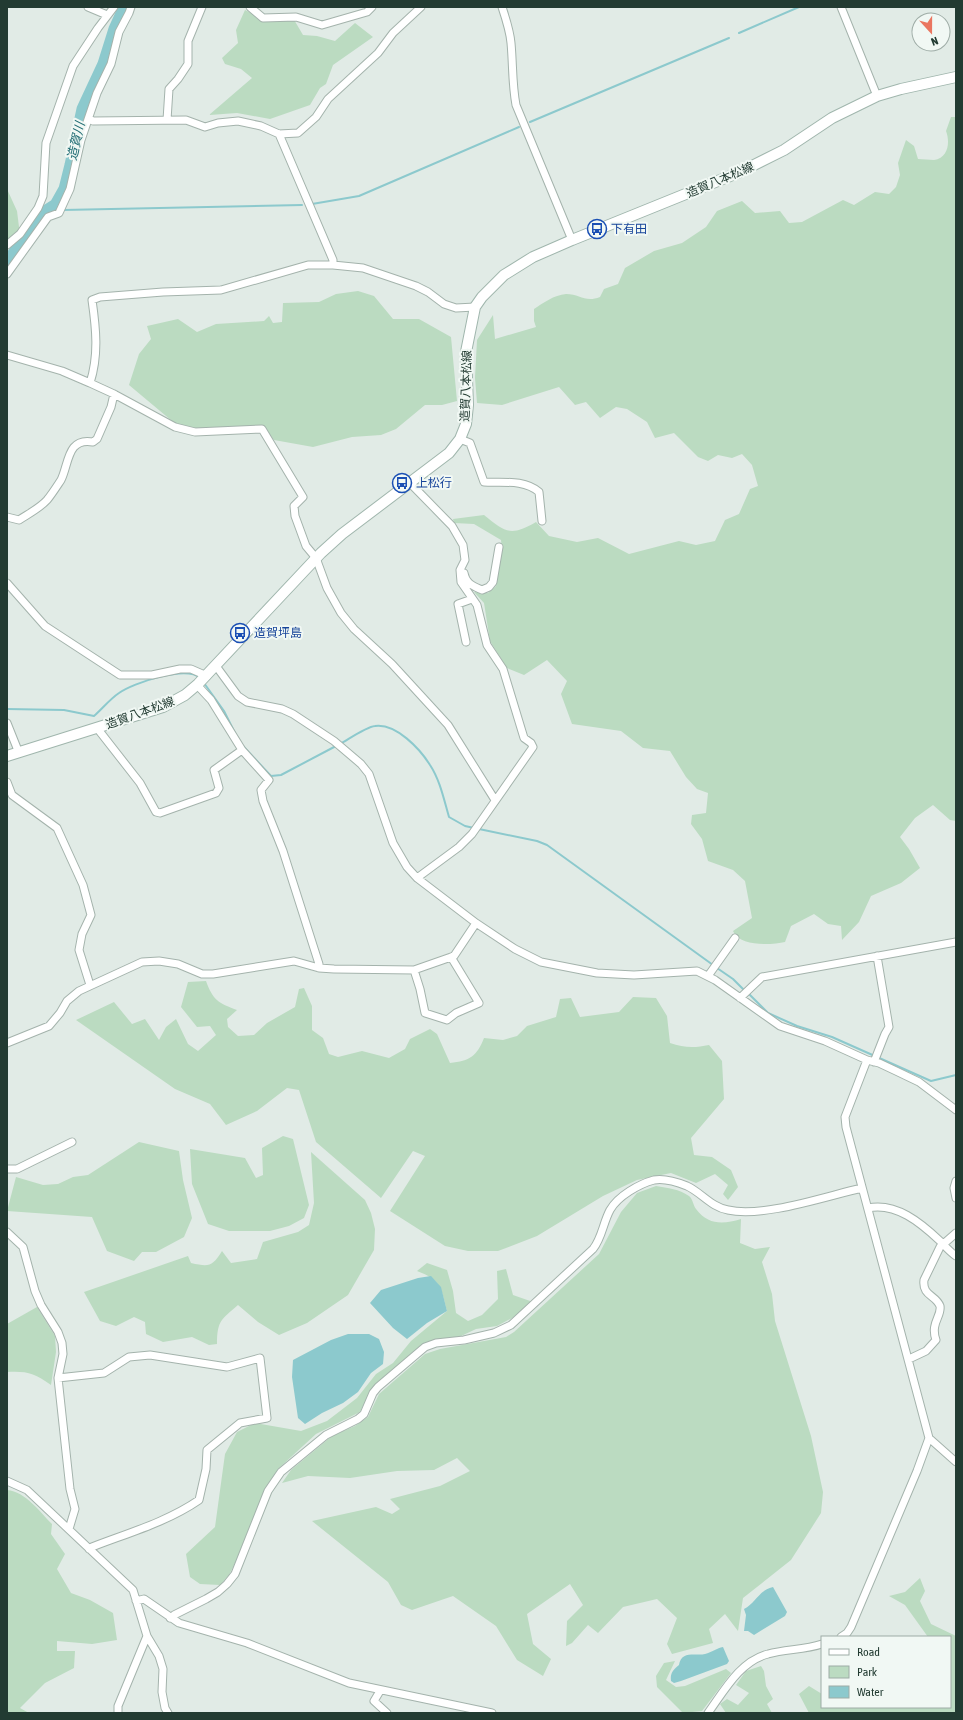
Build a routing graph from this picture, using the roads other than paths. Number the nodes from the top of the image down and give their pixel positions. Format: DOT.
graph roads {
  1 [pos="88,7"];
  2 [pos="114,7"];
  3 [pos="131,7"];
  4 [pos="202,7"];
  5 [pos="250,7"];
  6 [pos="372,7"];
  7 [pos="421,7"];
  8 [pos="502,7"];
  9 [pos="841,7"];
  10 [pos="107,15"];
  11 [pos="956,77"];
  12 [pos="877,96"];
  13 [pos="88,120"];
  14 [pos="167,120"];
  15 [pos="279,134"];
  16 [pos="572,240"];
  17 [pos="7,245"];
  18 [pos="332,265"];
  19 [pos="7,274"];
  20 [pos="475,307"];
  21 [pos="7,355"];
  22 [pos="90,383"];
  23 [pos="114,394"];
  24 [pos="460,439"];
  25 [pos="410,483"];
  26 [pos="7,517"];
  27 [pos="542,521"];
  28 [pos="499,547"];
  29 [pos="316,558"];
  30 [pos="460,570"];
  31 [pos="7,583"];
  32 [pos="472,599"];
  33 [pos="466,642"];
  34 [pos="216,666"];
  35 [pos="206,676"];
  36 [pos="198,685"];
  37 [pos="7,723"];
  38 [pos="97,728"];
  39 [pos="242,750"];
  40 [pos="19,753"];
  41 [pos="7,756"];
  42 [pos="7,782"];
  43 [pos="495,800"];
  44 [pos="417,878"];
  45 [pos="476,923"];
  46 [pos="735,938"];
  47 [pos="956,942"];
  48 [pos="877,956"];
  49 [pos="451,957"];
  50 [pos="319,968"];
  51 [pos="414,970"];
  52 [pos="710,973"];
  53 [pos="90,985"];
  54 [pos="737,994"];
  55 [pos="7,1043"];
  56 [pos="870,1061"];
  57 [pos="956,1110"];
  58 [pos="72,1142"];
  59 [pos="7,1169"];
  60 [pos="956,1181"];
  61 [pos="862,1188"];
  62 [pos="956,1198"];
  63 [pos="868,1208"];
  64 [pos="7,1232"];
  65 [pos="956,1233"];
  66 [pos="944,1245"];
  67 [pos="956,1256"];
  68 [pos="908,1359"];
  69 [pos="58,1378"];
  70 [pos="929,1438"];
  71 [pos="956,1462"];
  72 [pos="7,1481"];
  73 [pos="69,1529"];
  74 [pos="89,1549"];
  75 [pos="136,1601"];
  76 [pos="170,1618"];
  77 [pos="147,1636"];
  78 [pos="842,1636"];
  79 [pos="821,1644"];
  80 [pos="380,1691"];
  81 [pos="118,1713"];
  82 [pos="168,1713"];
  83 [pos="387,1713"];
  84 [pos="492,1713"];
  85 [pos="708,1713"];
  1 -- 10 [label="street"];
  2 -- 10 [label="street"];
  3 -- 13 [label="street"];
  4 -- 14 [label="street"];
  5 -- 6 [label="street"];
  7 -- 15 [label="street"];
  8 -- 16 [label="street"];
  9 -- 12 [label="street"];
  10 -- 17 [label="street"];
  11 -- 12 [label="main road, 造賀八本松線"];
  12 -- 16 [label="main road, 造賀八本松線"];
  13 -- 14 [label="street"];
  13 -- 19 [label="street"];
  14 -- 15 [label="street"];
  15 -- 18 [label="street"];
  16 -- 20 [label="main road, 造賀八本松線"];
  18 -- 20 [label="street"];
  18 -- 22 [label="street"];
  20 -- 24 [label="main road, 造賀八本松線"];
  21 -- 22 [label="street"];
  22 -- 23 [label="street"];
  23 -- 26 [label="street"];
  23 -- 29 [label="street"];
  24 -- 25 [label="main road, 造賀八本松線"];
  24 -- 27 [label="street"];
  25 -- 29 [label="main road, 造賀八本松線"];
  25 -- 30 [label="street"];
  28 -- 30 [label="street"];
  29 -- 34 [label="main road, 造賀八本松線"];
  29 -- 43 [label="street"];
  30 -- 32 [label="street"];
  31 -- 35 [label="street"];
  32 -- 33 [label="street"];
  32 -- 43 [label="street"];
  34 -- 35 [label="main road, 造賀八本松線"];
  34 -- 44 [label="street"];
  35 -- 36 [label="main road, 造賀八本松線"];
  36 -- 38 [label="main road, 造賀八本松線"];
  36 -- 39 [label="street"];
  37 -- 40 [label="street"];
  38 -- 39 [label="street"];
  38 -- 40 [label="main road, 造賀八本松線"];
  39 -- 50 [label="street"];
  40 -- 41 [label="main road, 造賀八本松線"];
  42 -- 53 [label="street"];
  43 -- 44 [label="street"];
  44 -- 45 [label="street"];
  45 -- 49 [label="street"];
  45 -- 52 [label="street"];
  46 -- 52 [label="street"];
  47 -- 48 [label="street"];
  48 -- 54 [label="street"];
  48 -- 56 [label="street"];
  49 -- 51 [label="street"];
  49 -- 51 [label="street"];
  50 -- 51 [label="street"];
  50 -- 53 [label="street"];
  52 -- 54 [label="street"];
  53 -- 55 [label="street"];
  54 -- 56 [label="street"];
  56 -- 57 [label="street"];
  56 -- 61 [label="street"];
  58 -- 59 [label="street"];
  60 -- 62 [label="street"];
  61 -- 63 [label="street"];
  61 -- 76 [label="street"];
  63 -- 66 [label="street"];
  63 -- 68 [label="street"];
  64 -- 69 [label="street"];
  65 -- 66 [label="street"];
  66 -- 67 [label="street"];
  66 -- 68 [label="street"];
  68 -- 70 [label="street"];
  69 -- 73 [label="street"];
  69 -- 74 [label="street"];
  70 -- 71 [label="street"];
  70 -- 78 [label="street"];
  72 -- 73 [label="street"];
  73 -- 74 [label="street"];
  74 -- 75 [label="street"];
  75 -- 76 [label="street"];
  75 -- 77 [label="street"];
  76 -- 80 [label="street"];
  77 -- 81 [label="street"];
  77 -- 82 [label="street"];
  79 -- 85 [label="street"];
  80 -- 83 [label="street"];
  80 -- 84 [label="street"];
}
